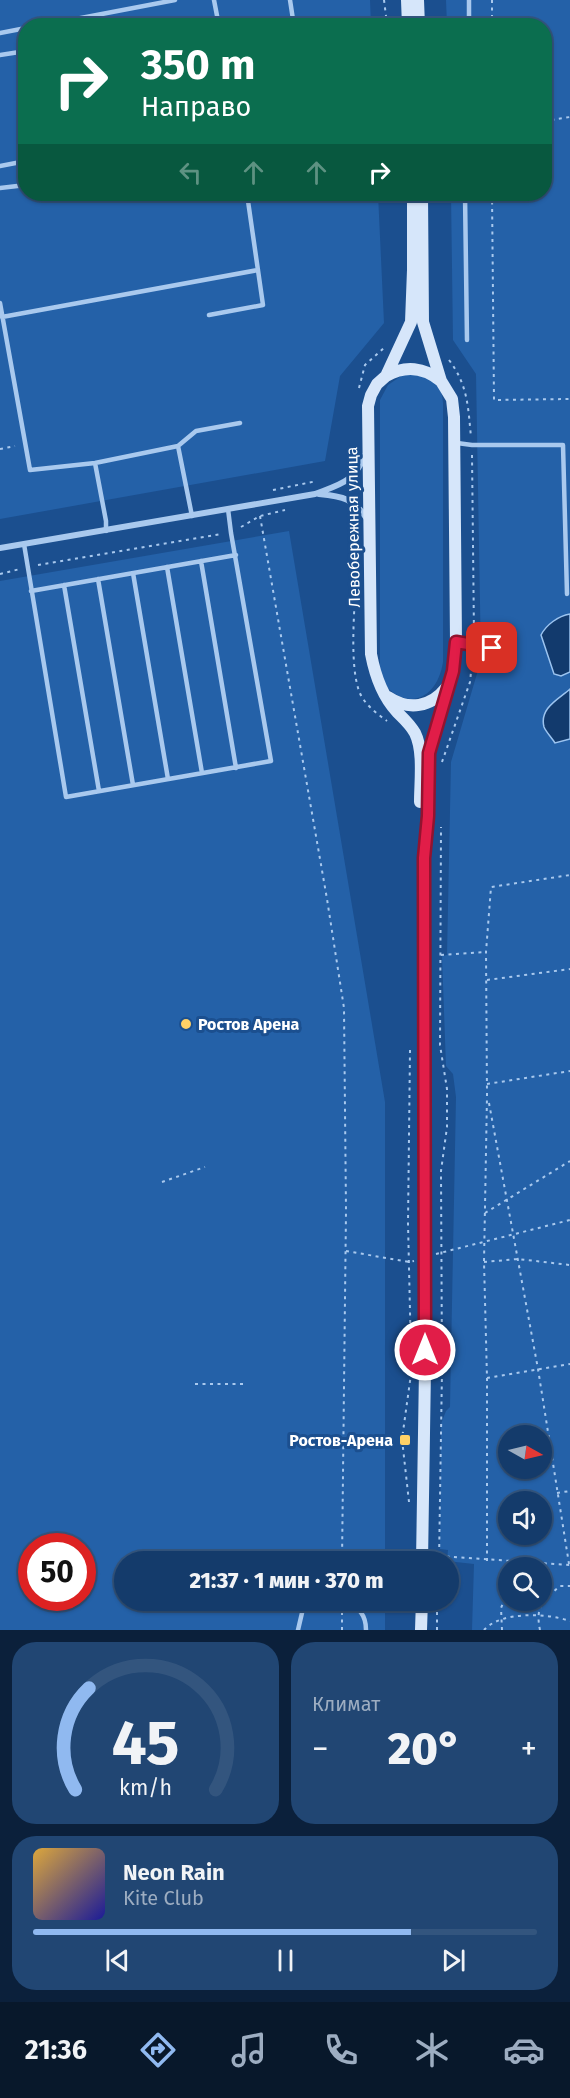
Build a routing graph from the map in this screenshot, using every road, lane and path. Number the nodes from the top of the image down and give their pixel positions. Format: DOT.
graph roads {
  1 [pos="175,0"];
  2 [pos="214,0"];
  3 [pos="290,0"];
  4 [pos="384,0"];
  5 [pos="407,0"];
  6 [pos="418,0"];
  7 [pos="469,0"];
  8 [pos="492,0"];
  9 [pos="81,18"];
  10 [pos="217,18"];
  11 [pos="293,18"];
  12 [pos="387,18"];
  13 [pos="408,18"];
  14 [pos="419,18"];
  15 [pos="469,18"];
  16 [pos="492,18"];
  17 [pos="18,30"];
  18 [pos="0,33"];
  19 [pos="18,52"];
  20 [pos="0,55"];
  21 [pos="570,117"];
  22 [pos="552,120"];
  23 [pos="18,163"];
  24 [pos="0,166"];
  25 [pos="18,186"];
  26 [pos="0,189"];
  27 [pos="248,201"];
  28 [pos="413,201"];
  29 [pos="422,201"];
  30 [pos="465,201"];
  31 [pos="492,201"];
  32 [pos="258,270"];
  33 [pos="0,303"];
  34 [pos="209,315"];
  35 [pos="2,317"];
  36 [pos="388,340"];
  37 [pos="467,340"];
  38 [pos="447,357"];
  39 [pos="386,376"];
  40 [pos="441,381"];
  41 [pos="359,398"];
  42 [pos="570,399"];
  43 [pos="240,423"];
  44 [pos="454,443"];
  45 [pos="24,444"];
  46 [pos="369,445"];
  47 [pos="472,445"];
  48 [pos="178,446"];
  49 [pos="0,449"];
  50 [pos="95,463"];
  51 [pos="315,494"];
  52 [pos="295,508"];
  53 [pos="228,509"];
  54 [pos="192,516"];
  55 [pos="260,516"];
  56 [pos="369,522"];
  57 [pos="106,531"];
  58 [pos="231,533"];
  59 [pos="24,544"];
  60 [pos="0,548"];
  61 [pos="236,555"];
  62 [pos="201,561"];
  63 [pos="27,567"];
  64 [pos="167,567"];
  65 [pos="356,568"];
  66 [pos="133,573"];
  67 [pos="0,574"];
  68 [pos="98,579"];
  69 [pos="63,585"];
  70 [pos="31,591"];
  71 [pos="567,594"];
  72 [pos="456,642"];
  73 [pos="474,645"];
  74 [pos="504,656"];
  75 [pos="447,687"];
  76 [pos="387,696"];
  77 [pos="392,724"];
  78 [pos="441,764"];
  79 [pos="236,768"];
  80 [pos="202,773"];
  81 [pos="168,779"];
  82 [pos="133,785"];
  83 [pos="99,791"];
  84 [pos="441,820"];
  85 [pos="424,858"];
  86 [pos="570,875"];
  87 [pos="486,952"];
  88 [pos="440,955"];
  89 [pos="570,969"];
  90 [pos="486,980"];
  91 [pos="410,1047"];
  92 [pos="570,1071"];
  93 [pos="487,1084"];
  94 [pos="488,1096"];
  95 [pos="570,1161"];
  96 [pos="205,1167"];
  97 [pos="162,1182"];
  98 [pos="507,1201"];
  99 [pos="485,1213"];
  100 [pos="570,1220"];
  101 [pos="513,1233"];
  102 [pos="486,1242"];
  103 [pos="346,1251"];
  104 [pos="442,1253"];
  105 [pos="425,1257"];
  106 [pos="518,1259"];
  107 [pos="408,1262"];
  108 [pos="484,1262"];
  109 [pos="570,1265"];
  110 [pos="411,1358"];
  111 [pos="570,1364"];
  112 [pos="411,1369"];
  113 [pos="538,1369"];
  114 [pos="487,1378"];
  115 [pos="195,1384"];
  116 [pos="243,1384"];
  117 [pos="570,1491"];
  118 [pos="557,1493"];
  119 [pos="410,1505"];
  120 [pos="342,1551"];
  121 [pos="422,1551"];
  122 [pos="439,1551"];
  123 [pos="459,1558"];
  124 [pos="487,1561"];
  125 [pos="569,1564"];
  126 [pos="570,1586"];
  127 [pos="552,1593"];
  128 [pos="302,1611"];
  129 [pos="343,1611"];
  130 [pos="362,1611"];
  131 [pos="422,1611"];
  132 [pos="437,1611"];
  133 [pos="501,1611"];
  134 [pos="539,1611"];
  135 [pos="539,1616"];
  136 [pos="502,1617"];
  137 [pos="570,1621"];
  138 [pos="298,1630"];
  139 [pos="342,1630"];
  140 [pos="366,1630"];
  141 [pos="421,1630"];
  142 [pos="437,1630"];
  143 [pos="484,1630"];
  144 [pos="502,1630"];
  145 [pos="540,1630"];
  1 -- 9 [label="lane"];
  2 -- 10 [label="lane"];
  3 -- 11 [label="lane"];
  4 -- 12 [label="path"];
  5 -- 13 [label="main road"];
  6 -- 14 [label="main road"];
  7 -- 15 [label="lane"];
  8 -- 16 [label="path"];
  17 -- 18 [label="lane"];
  19 -- 20 [label="lane"];
  21 -- 22 [label="path"];
  23 -- 24 [label="lane"];
  25 -- 26 [label="lane"];
  27 -- 32 [label="lane"];
  28 -- 39 [label="main road, Левобережная улица"];
  29 -- 40 [label="main road, Левобережная улица"];
  30 -- 37 [label="lane"];
  31 -- 42 [label="path"];
  32 -- 34 [label="lane"];
  32 -- 35 [label="lane"];
  33 -- 35 [label="lane"];
  35 -- 45 [label="lane"];
  36 -- 41 [label="path"];
  38 -- 47 [label="path"];
  39 -- 40 [label="main road"];
  39 -- 46 [label="main road, Левобережная улица"];
  40 -- 44 [label="main road, Левобережная улица"];
  43 -- 48 [label="lane"];
  44 -- 47 [label="lane"];
  44 -- 72 [label="main road, Левобережная улица"];
  45 -- 49 [label="path"];
  45 -- 50 [label="lane"];
  46 -- 51 [label="street"];
  46 -- 56 [label="main road, Левобережная улица"];
  47 -- 71 [label="lane"];
  47 -- 73 [label="path"];
  48 -- 50 [label="lane"];
  48 -- 54 [label="lane"];
  50 -- 57 [label="lane"];
  51 -- 53 [label="street"];
  51 -- 56 [label="street"];
  52 -- 55 [label="path"];
  53 -- 54 [label="street"];
  53 -- 58 [label="lane"];
  54 -- 57 [label="street"];
  55 -- 58 [label="path"];
  55 -- 103 [label="path"];
  56 -- 76 [label="main road, Левобережная улица"];
  57 -- 59 [label="street"];
  58 -- 61 [label="lane"];
  58 -- 63 [label="path"];
  59 -- 60 [label="street"];
  59 -- 63 [label="lane"];
  61 -- 62 [label="lane"];
  61 -- 79 [label="lane"];
  62 -- 64 [label="lane"];
  62 -- 79 [label="lane"];
  63 -- 67 [label="path"];
  63 -- 70 [label="lane"];
  64 -- 66 [label="lane"];
  64 -- 80 [label="lane"];
  65 -- 77 [label="path"];
  66 -- 68 [label="lane"];
  66 -- 81 [label="lane"];
  68 -- 69 [label="lane"];
  68 -- 82 [label="lane"];
  69 -- 70 [label="lane"];
  69 -- 83 [label="lane"];
  70 -- 83 [label="lane"];
  72 -- 73 [label="lane"];
  72 -- 75 [label="main road, Левобережная улица"];
  73 -- 74 [label="lane"];
  73 -- 78 [label="path"];
  75 -- 76 [label="main road"];
  75 -- 85 [label="main road, Левобережная улица"];
  76 -- 85 [label="main road, Левобережная улица"];
  79 -- 80 [label="lane"];
  80 -- 81 [label="lane"];
  81 -- 82 [label="lane"];
  82 -- 83 [label="lane"];
  84 -- 88 [label="path"];
  85 -- 105 [label="main road, Левобережная улица"];
  86 -- 87 [label="path"];
  87 -- 88 [label="path"];
  87 -- 90 [label="path"];
  88 -- 104 [label="path"];
  89 -- 90 [label="path"];
  90 -- 93 [label="path"];
  91 -- 107 [label="path"];
  92 -- 93 [label="path"];
  93 -- 94 [label="path"];
  94 -- 98 [label="path"];
  94 -- 99 [label="path"];
  95 -- 98 [label="path"];
  96 -- 97 [label="path"];
  98 -- 99 [label="path"];
  98 -- 101 [label="path"];
  99 -- 102 [label="path"];
  100 -- 101 [label="path"];
  101 -- 102 [label="path"];
  101 -- 106 [label="path"];
  102 -- 104 [label="path"];
  102 -- 108 [label="path"];
  103 -- 107 [label="path"];
  103 -- 120 [label="path"];
  104 -- 105 [label="path"];
  104 -- 122 [label="path"];
  105 -- 107 [label="path"];
  105 -- 121 [label="main road, Левобережная улица"];
  106 -- 108 [label="path"];
  106 -- 109 [label="path"];
  106 -- 113 [label="path"];
  107 -- 110 [label="path"];
  108 -- 114 [label="path"];
  111 -- 113 [label="path"];
  112 -- 119 [label="path"];
  113 -- 114 [label="path"];
  113 -- 118 [label="path"];
  114 -- 124 [label="path"];
  115 -- 116 [label="path"];
  117 -- 118 [label="path"];
  118 -- 125 [label="path"];
  123 -- 124 [label="path"];
  124 -- 125 [label="path"];
  126 -- 127 [label="path"];
  128 -- 138 [label="lane"];
  129 -- 139 [label="path"];
  130 -- 140 [label="lane"];
  131 -- 141 [label="main road"];
  132 -- 142 [label="path"];
  133 -- 136 [label="path"];
  134 -- 135 [label="path"];
  135 -- 136 [label="path"];
  135 -- 137 [label="path"];
  135 -- 145 [label="path"];
  136 -- 143 [label="path"];
  136 -- 144 [label="path"];
}
